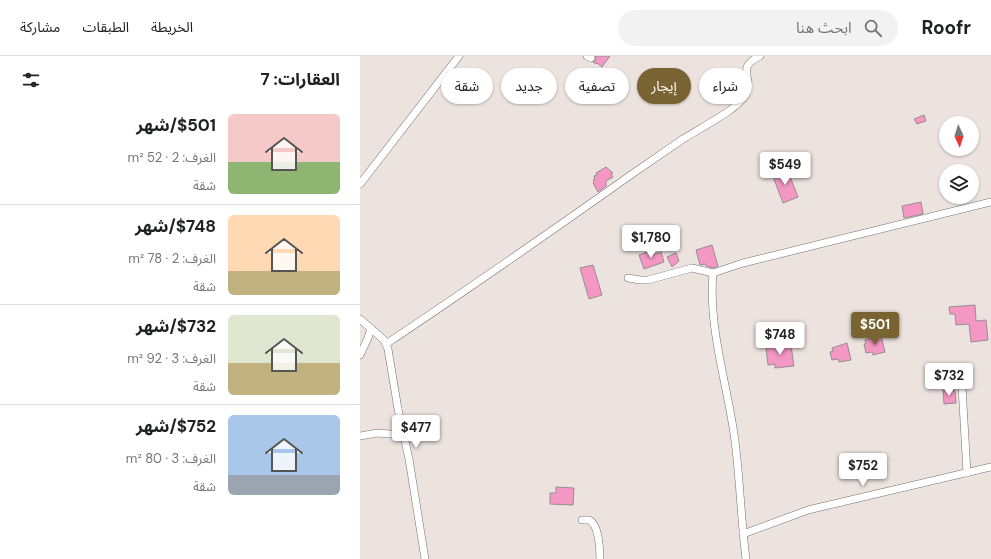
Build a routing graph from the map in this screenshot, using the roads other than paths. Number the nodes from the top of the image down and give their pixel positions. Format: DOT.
graph roads {
  1 [pos="458,56"];
  2 [pos="760,56"];
  3 [pos="360,184"];
  4 [pos="991,202"];
  5 [pos="713,273"];
  6 [pos="628,278"];
  7 [pos="360,319"];
  8 [pos="371,328"];
  9 [pos="386,344"];
  10 [pos="360,355"];
  11 [pos="961,369"];
  12 [pos="404,435"];
  13 [pos="360,436"];
  14 [pos="991,467"];
  15 [pos="967,473"];
  16 [pos="582,520"];
  17 [pos="742,534"];
  18 [pos="425,559"];
  19 [pos="600,559"];
  20 [pos="746,559"];
  1 -- 3 [label="street"];
  2 -- 9 [label="street"];
  4 -- 5 [label="street"];
  5 -- 6 [label="street"];
  5 -- 17 [label="street"];
  7 -- 8 [label="street"];
  8 -- 9 [label="street"];
  8 -- 10 [label="street"];
  9 -- 12 [label="street"];
  11 -- 15 [label="street"];
  12 -- 13 [label="street"];
  12 -- 18 [label="street"];
  14 -- 15 [label="street"];
  15 -- 17 [label="street"];
  16 -- 19 [label="street"];
  17 -- 20 [label="street"];
}
